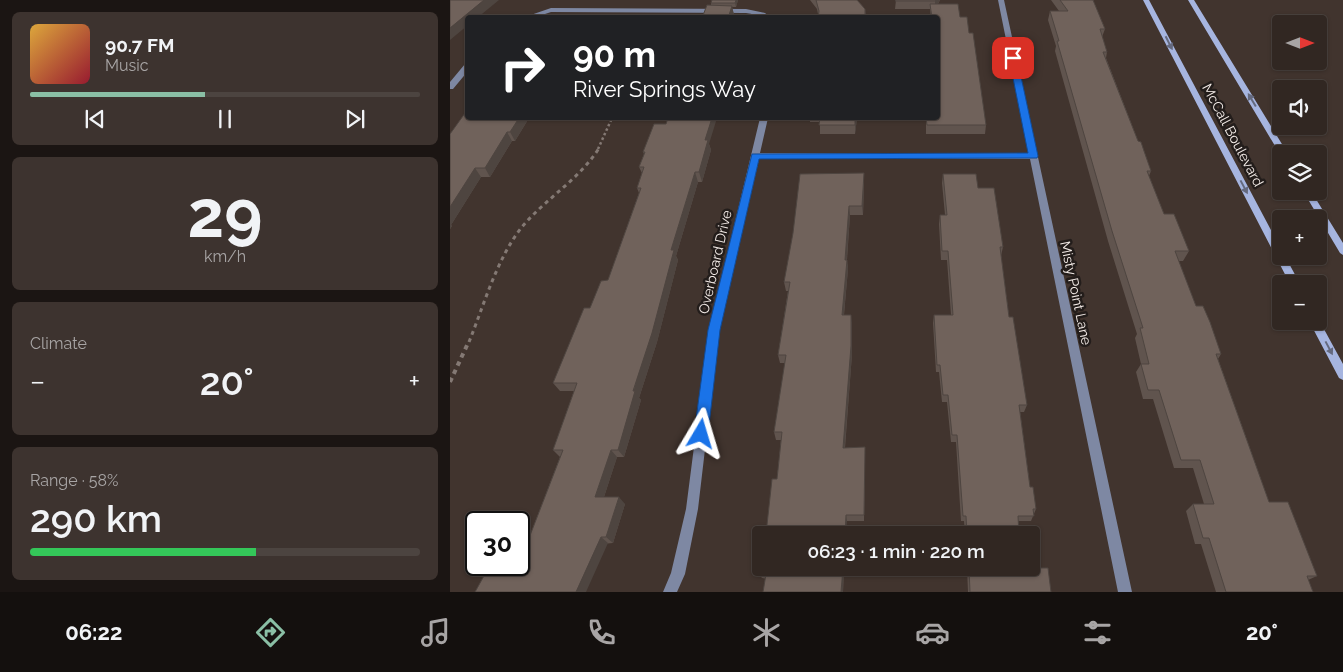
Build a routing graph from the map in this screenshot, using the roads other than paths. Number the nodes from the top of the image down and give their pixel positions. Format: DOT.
graph roads {
  1 [pos="1001,0"];
  2 [pos="1146,0"];
  3 [pos="1191,0"];
  4 [pos="535,15"];
  5 [pos="761,15"];
  6 [pos="465,70"];
  7 [pos="450,87"];
  8 [pos="764,120"];
  9 [pos="1279,145"];
  10 [pos="756,156"];
  11 [pos="1034,156"];
  12 [pos="1312,200"];
  13 [pos="1343,251"];
  14 [pos="1290,275"];
  15 [pos="1319,330"];
  16 [pos="1343,376"];
  17 [pos="670,592"];
  18 [pos="1124,592"];
  1 -- 11 [label="street, Misty Point Lane"];
  2 -- 14 [label="main road, McCall Boulevard, one-way"];
  9 -- 3 [label="main road, one-way"];
  4 -- 5 [label="street"];
  6 -- 7 [label="street"];
  8 -- 10 [label="street, Overboard Drive"];
  10 -- 11 [label="street"];
  10 -- 17 [label="street, Overboard Drive"];
  11 -- 18 [label="street, Misty Point Lane"];
  12 -- 13 [label="main road"];
  15 -- 16 [label="main road, one-way"];
}
